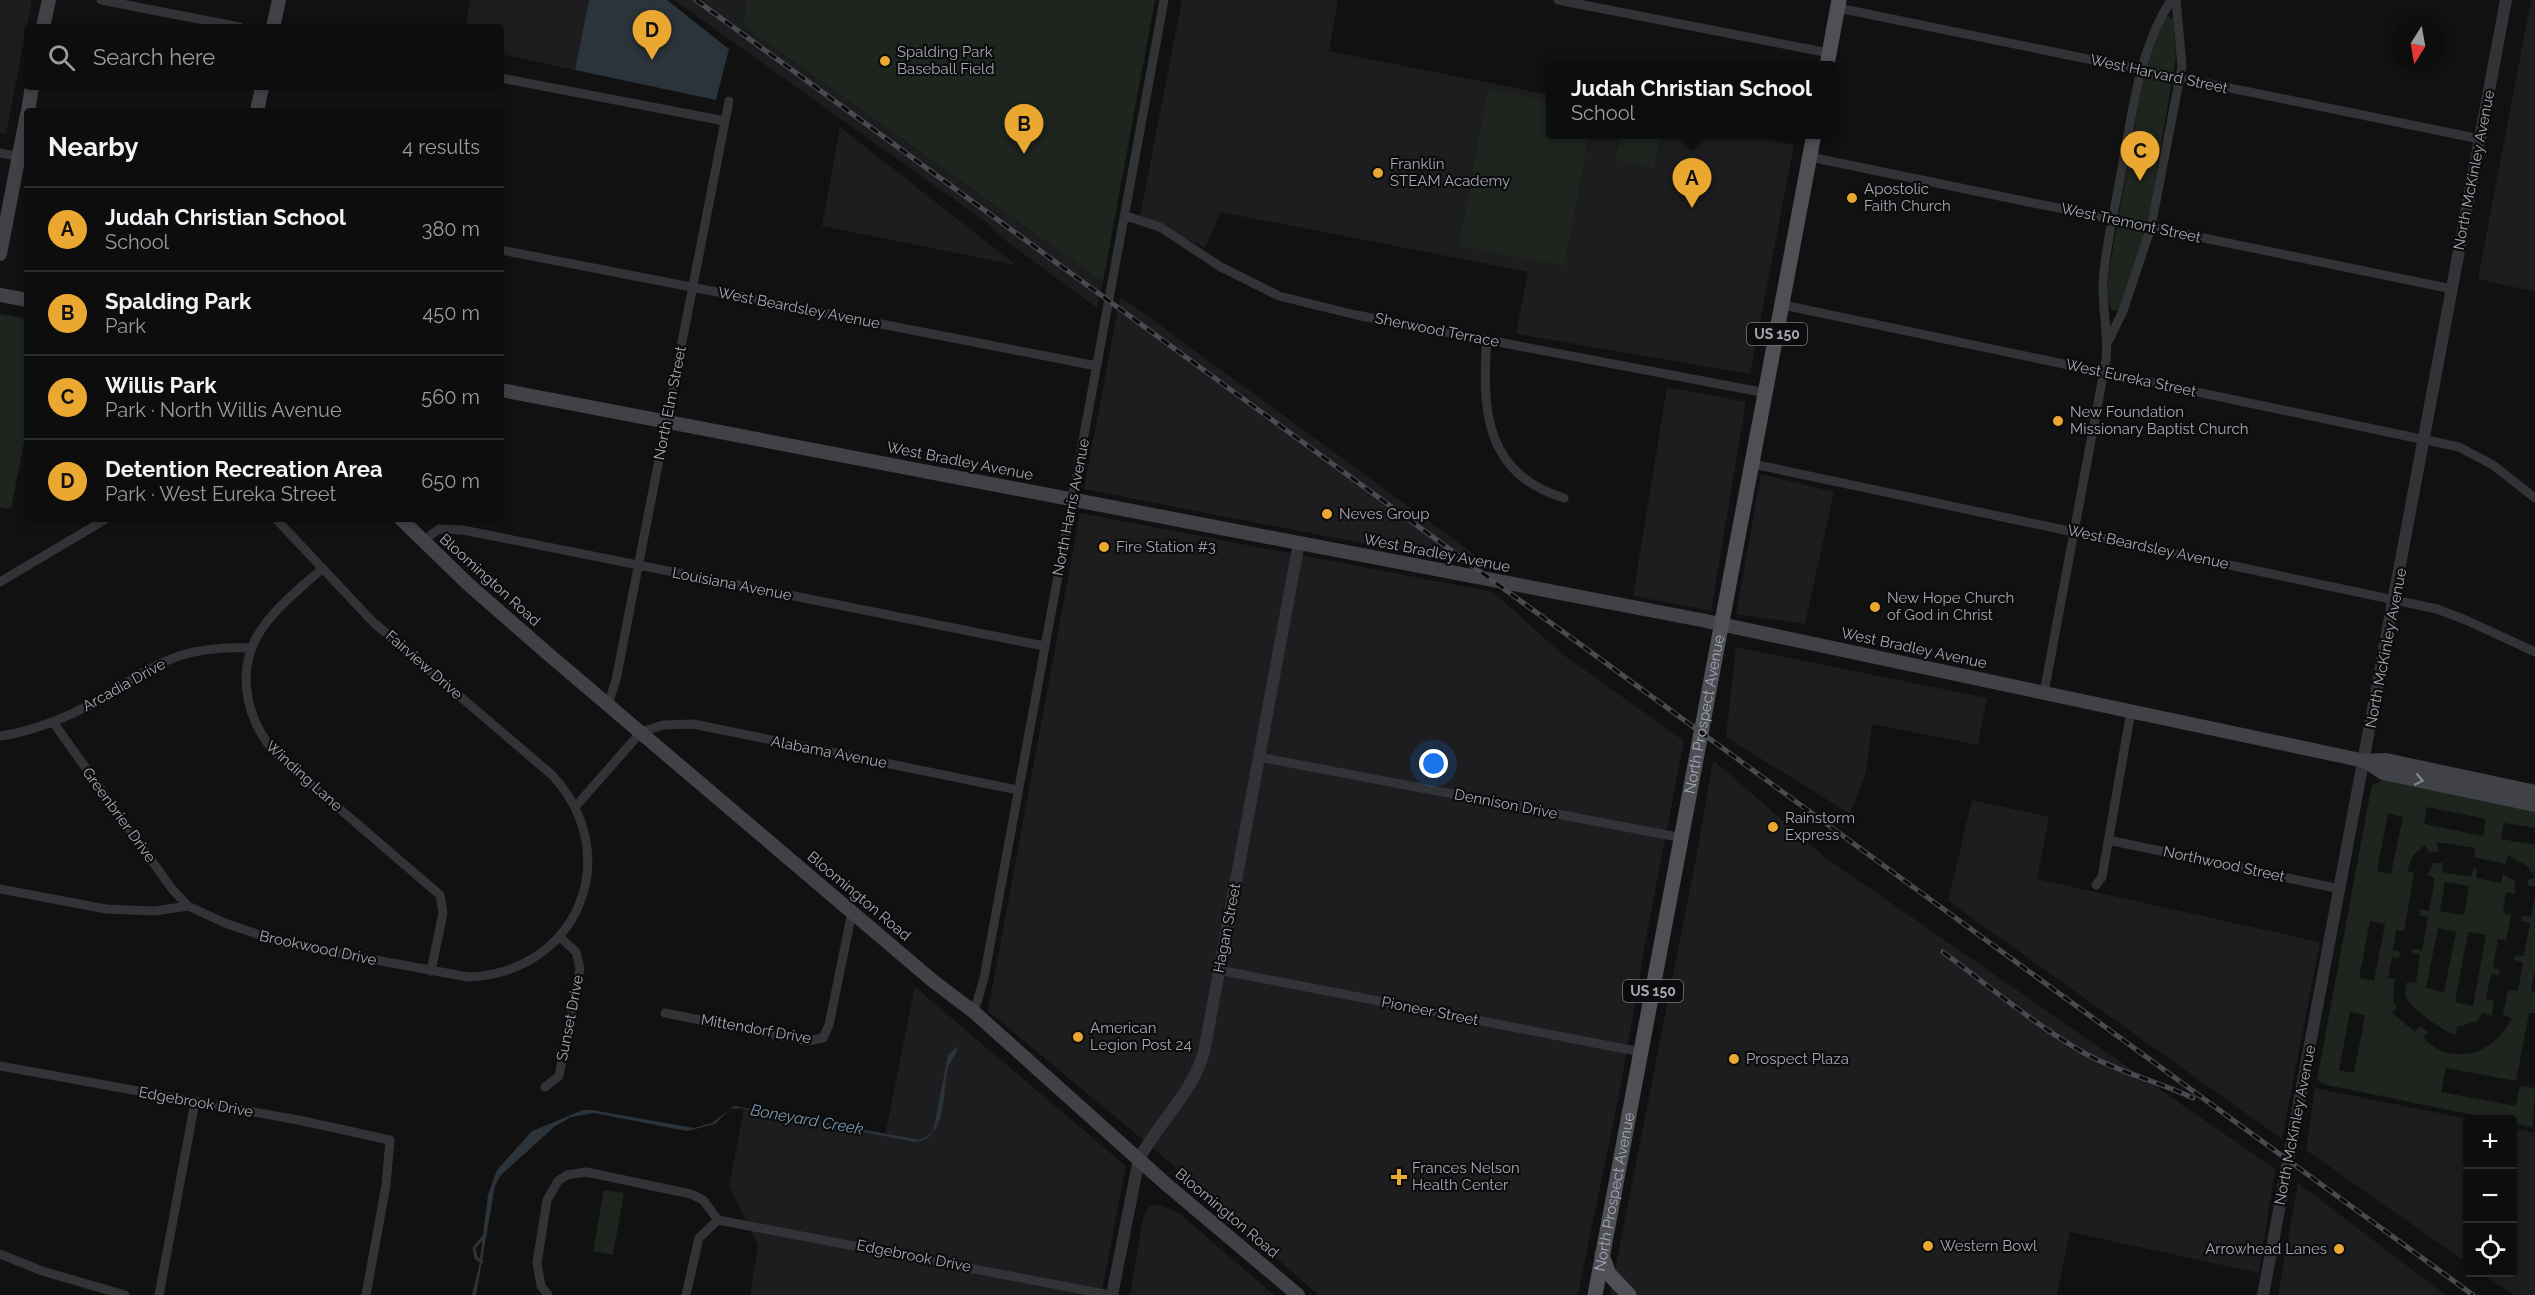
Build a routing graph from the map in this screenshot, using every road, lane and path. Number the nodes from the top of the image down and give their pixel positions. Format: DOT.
graph roads {
  1 [pos="49,0"];
  2 [pos="101,0"];
  3 [pos="279,0"];
  4 [pos="1164,0"];
  5 [pos="1558,0"];
  6 [pos="2173,0"];
  7 [pos="2505,0"];
  8 [pos="1839,4"];
  9 [pos="45,24"];
  10 [pos="225,24"];
  11 [pos="274,24"];
  12 [pos="1828,59"];
  13 [pos="2141,70"];
  14 [pos="2179,78"];
  15 [pos="504,79"];
  16 [pos="31,90"];
  17 [pos="261,90"];
  18 [pos="729,101"];
  19 [pos="28,108"];
  20 [pos="258,108"];
  21 [pos="725,120"];
  22 [pos="1813,139"];
  23 [pos="2480,139"];
  24 [pos="0,153"];
  25 [pos="1810,157"];
  26 [pos="23,158"];
  27 [pos="1126,216"];
  28 [pos="2113,219"];
  29 [pos="2151,227"];
  30 [pos="504,251"];
  31 [pos="0,254"];
  32 [pos="693,287"];
  33 [pos="2452,289"];
  34 [pos="0,295"];
  35 [pos="24,299"];
  36 [pos="1783,305"];
  37 [pos="1486,340"];
  38 [pos="2108,342"];
  39 [pos="1097,366"];
  40 [pos="2104,373"];
  41 [pos="504,391"];
  42 [pos="1766,393"];
  43 [pos="667,422"];
  44 [pos="2424,440"];
  45 [pos="1753,464"];
  46 [pos="1564,498"];
  47 [pos="2535,498"];
  48 [pos="1072,500"];
  49 [pos="101,522"];
  50 [pos="279,522"];
  51 [pos="404,522"];
  52 [pos="2075,532"];
  53 [pos="423,541"];
  54 [pos="1299,543"];
  55 [pos="638,565"];
  56 [pos="323,568"];
  57 [pos="0,582"];
  58 [pos="2395,600"];
  59 [pos="1723,624"];
  60 [pos="1044,646"];
  61 [pos="252,648"];
  62 [pos="2535,652"];
  63 [pos="2044,693"];
  64 [pos="608,705"];
  65 [pos="2131,711"];
  66 [pos="52,722"];
  67 [pos="641,732"];
  68 [pos="0,736"];
  69 [pos="1259,757"];
  70 [pos="2365,761"];
  71 [pos="1018,790"];
  72 [pos="2535,792"];
  73 [pos="2535,805"];
  74 [pos="576,806"];
  75 [pos="1683,838"];
  76 [pos="2108,840"];
  77 [pos="2096,885"];
  78 [pos="0,889"];
  79 [pos="2340,889"];
  80 [pos="188,906"];
  81 [pos="852,912"];
  82 [pos="560,937"];
  83 [pos="1220,970"];
  84 [pos="431,971"];
  85 [pos="974,1012"];
  86 [pos="666,1013"];
  87 [pos="1641,1052"];
  88 [pos="0,1066"];
  89 [pos="546,1087"];
  90 [pos="195,1102"];
  91 [pos="1139,1159"];
  92 [pos="718,1220"];
  93 [pos="0,1254"];
  94 [pos="1602,1255"];
  95 [pos="366,1294"];
  96 [pos="125,1295"];
  97 [pos="159,1295"];
  98 [pos="548,1295"];
  99 [pos="686,1295"];
  100 [pos="1111,1295"];
  101 [pos="1298,1295"];
  102 [pos="1596,1295"];
  103 [pos="1629,1295"];
  104 [pos="2264,1295"];
  1 -- 9 [label="main road"];
  2 -- 10 [label="street"];
  3 -- 11 [label="main road"];
  4 -- 27 [label="street, North Harris Avenue"];
  5 -- 12 [label="street"];
  6 -- 13 [label="street"];
  6 -- 14 [label="street"];
  7 -- 23 [label="street, North McKinley Avenue"];
  8 -- 12 [label="main road"];
  8 -- 13 [label="street, West Harvard Street"];
  13 -- 14 [label="street, West Harvard Street"];
  13 -- 28 [label="street"];
  14 -- 23 [label="street, West Harvard Street"];
  14 -- 29 [label="street"];
  15 -- 21 [label="street"];
  16 -- 19 [label="main road"];
  17 -- 20 [label="main road"];
  18 -- 21 [label="street, North Elm Street"];
  21 -- 32 [label="street, North Elm Street"];
  22 -- 25 [label="main road, North Prospect Avenue / US 150"];
  23 -- 33 [label="street, North McKinley Avenue"];
  24 -- 26 [label="street"];
  25 -- 28 [label="street, West Tremont Street"];
  25 -- 36 [label="main road, North Prospect Avenue / US 150"];
  26 -- 31 [label="main road"];
  27 -- 37 [label="street, Sherwood Terrace"];
  27 -- 39 [label="street, North Harris Avenue"];
  28 -- 29 [label="street, West Tremont Street"];
  28 -- 38 [label="street"];
  29 -- 33 [label="street, West Tremont Street"];
  29 -- 38 [label="street"];
  30 -- 32 [label="street, West Beardsley Avenue"];
  32 -- 39 [label="street, West Beardsley Avenue"];
  32 -- 43 [label="street, North Elm Street"];
  33 -- 44 [label="street, North McKinley Avenue"];
  34 -- 35 [label="main road"];
  36 -- 40 [label="street, West Eureka Street"];
  36 -- 42 [label="main road, North Prospect Avenue / US 150"];
  37 -- 42 [label="street, Sherwood Terrace"];
  37 -- 46 [label="street"];
  38 -- 40 [label="street"];
  39 -- 48 [label="street, North Harris Avenue"];
  40 -- 44 [label="street, West Eureka Street"];
  40 -- 52 [label="street"];
  41 -- 43 [label="main road, West Bradley Avenue"];
  42 -- 45 [label="main road, North Prospect Avenue / US 150"];
  43 -- 48 [label="main road, West Bradley Avenue"];
  43 -- 55 [label="street, North Elm Street"];
  44 -- 47 [label="street, West Eureka Street"];
  44 -- 58 [label="street, North McKinley Avenue"];
  45 -- 52 [label="street, West Beardsley Avenue"];
  45 -- 59 [label="main road, North Prospect Avenue / US 150"];
  48 -- 54 [label="main road, West Bradley Avenue"];
  48 -- 60 [label="street, North Harris Avenue"];
  49 -- 57 [label="street"];
  50 -- 56 [label="street, Fairview Drive"];
  51 -- 53 [label="main road, Bloomington Road"];
  52 -- 58 [label="street, West Beardsley Avenue"];
  52 -- 63 [label="street"];
  53 -- 55 [label="street, Louisiana Avenue"];
  53 -- 64 [label="main road, Bloomington Road"];
  54 -- 59 [label="main road, West Bradley Avenue"];
  54 -- 69 [label="street, Hagan Street"];
  55 -- 60 [label="street, Louisiana Avenue"];
  55 -- 64 [label="street, North Elm Street"];
  56 -- 61 [label="street, Winding Lane"];
  56 -- 74 [label="street, Fairview Drive"];
  58 -- 62 [label="street, West Beardsley Avenue"];
  58 -- 70 [label="street, North McKinley Avenue"];
  59 -- 63 [label="main road, West Bradley Avenue"];
  59 -- 75 [label="main road, North Prospect Avenue / US 150"];
  60 -- 71 [label="street, North Harris Avenue"];
  61 -- 66 [label="street, Arcadia Drive"];
  61 -- 84 [label="street, Winding Lane"];
  63 -- 65 [label="main road, West Bradley Avenue"];
  64 -- 67 [label="main road, Bloomington Road"];
  65 -- 70 [label="main road, West Bradley Avenue"];
  65 -- 76 [label="street"];
  66 -- 68 [label="street, Arcadia Drive"];
  66 -- 80 [label="street, Greenbrier Drive"];
  67 -- 71 [label="street, Alabama Avenue"];
  67 -- 74 [label="street"];
  67 -- 81 [label="main road, Bloomington Road"];
  69 -- 75 [label="street, Dennison Drive"];
  69 -- 83 [label="street, Hagan Street"];
  70 -- 72 [label="main road, West Bradley Avenue"];
  70 -- 73 [label="main road, West Bradley Avenue, one-way"];
  70 -- 79 [label="street, North McKinley Avenue"];
  71 -- 85 [label="street, North Harris Avenue"];
  74 -- 82 [label="street"];
  75 -- 87 [label="main road, North Prospect Avenue / US 150"];
  76 -- 77 [label="street"];
  76 -- 79 [label="street, Northwood Street"];
  78 -- 80 [label="street"];
  79 -- 104 [label="street, North McKinley Avenue"];
  80 -- 84 [label="street, Brookwood Drive"];
  81 -- 85 [label="main road, Bloomington Road"];
  81 -- 86 [label="street, Mittendorf Drive"];
  82 -- 84 [label="street, Brookwood Drive"];
  82 -- 89 [label="street, Sunset Drive"];
  83 -- 87 [label="street, Pioneer Street"];
  83 -- 91 [label="street, Hagan Street"];
  85 -- 91 [label="main road, Bloomington Road"];
  87 -- 94 [label="main road, North Prospect Avenue / US 150"];
  88 -- 90 [label="street, Edgebrook Drive"];
  90 -- 95 [label="street, Edgebrook Drive"];
  90 -- 97 [label="street"];
  91 -- 100 [label="street, Hagan Street"];
  91 -- 101 [label="main road, Bloomington Road"];
  92 -- 98 [label="street"];
  92 -- 99 [label="street"];
  92 -- 100 [label="street, Edgebrook Drive"];
  93 -- 96 [label="street"];
  94 -- 102 [label="main road, North Prospect Avenue / US 150"];
  94 -- 103 [label="main road"];
}
